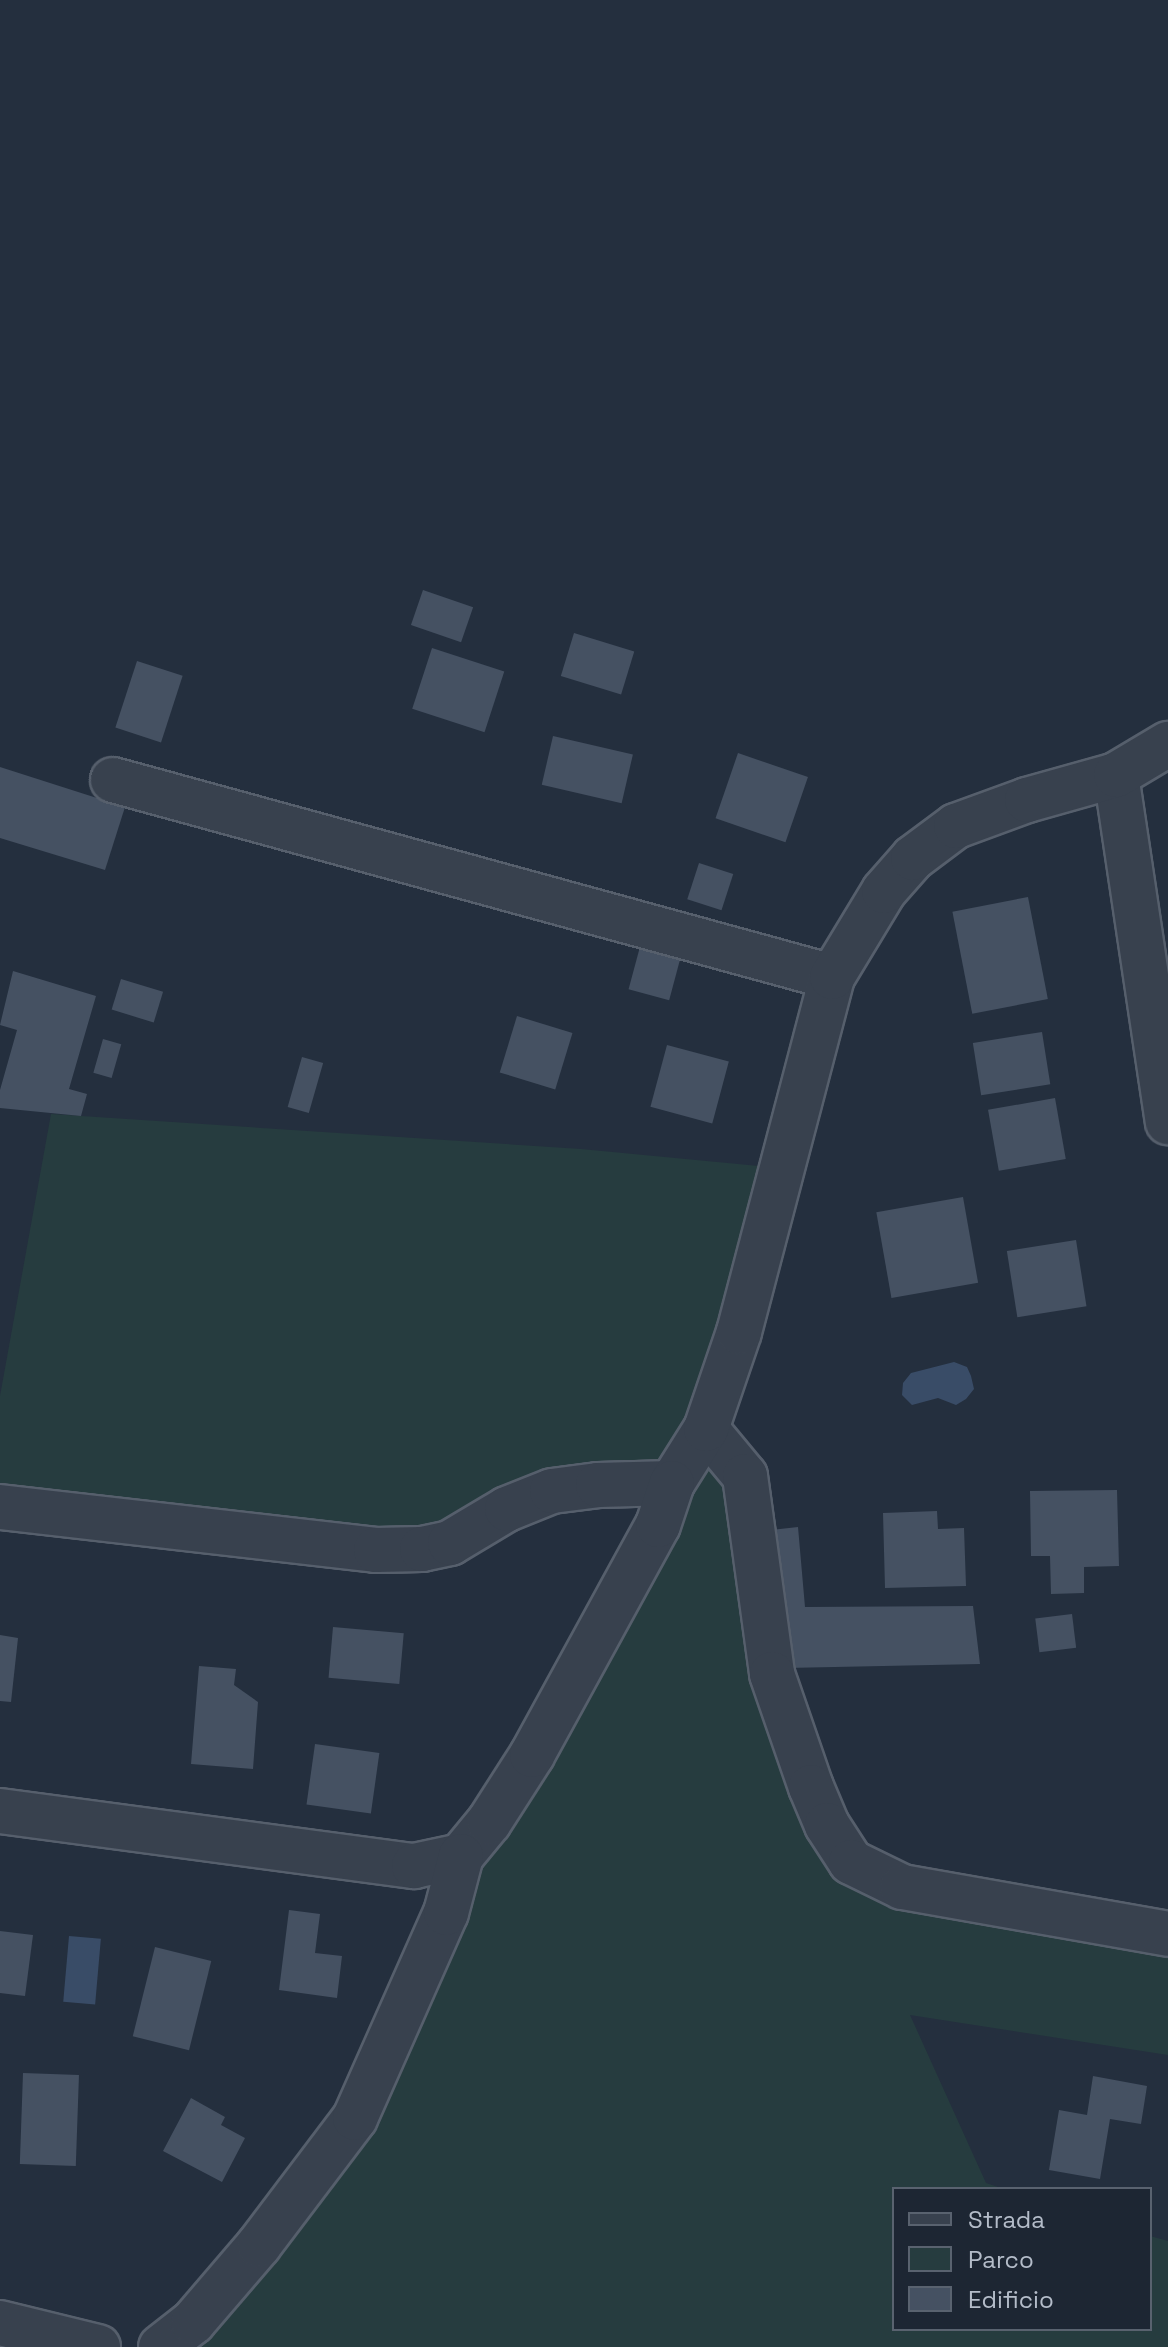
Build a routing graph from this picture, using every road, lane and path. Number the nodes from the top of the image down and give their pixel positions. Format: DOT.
graph roads {
  1 [pos="1168,744"];
  2 [pos="1116,775"];
  3 [pos="113,780"];
  4 [pos="832,977"];
  5 [pos="1168,1122"];
  6 [pos="706,1429"];
  7 [pos="672,1483"];
  8 [pos="0,1507"];
  9 [pos="0,1811"];
  10 [pos="461,1856"];
  11 [pos="1168,1934"];
  12 [pos="0,2323"];
  13 [pos="98,2347"];
  14 [pos="161,2347"];
  1 -- 2 [label="street"];
  2 -- 4 [label="street"];
  2 -- 5 [label="street"];
  3 -- 4 [label="street"];
  4 -- 6 [label="street"];
  6 -- 7 [label="street"];
  6 -- 11 [label="street"];
  7 -- 8 [label="street"];
  7 -- 10 [label="street"];
  9 -- 10 [label="street"];
  10 -- 14 [label="street"];
  12 -- 13 [label="street"];
}
